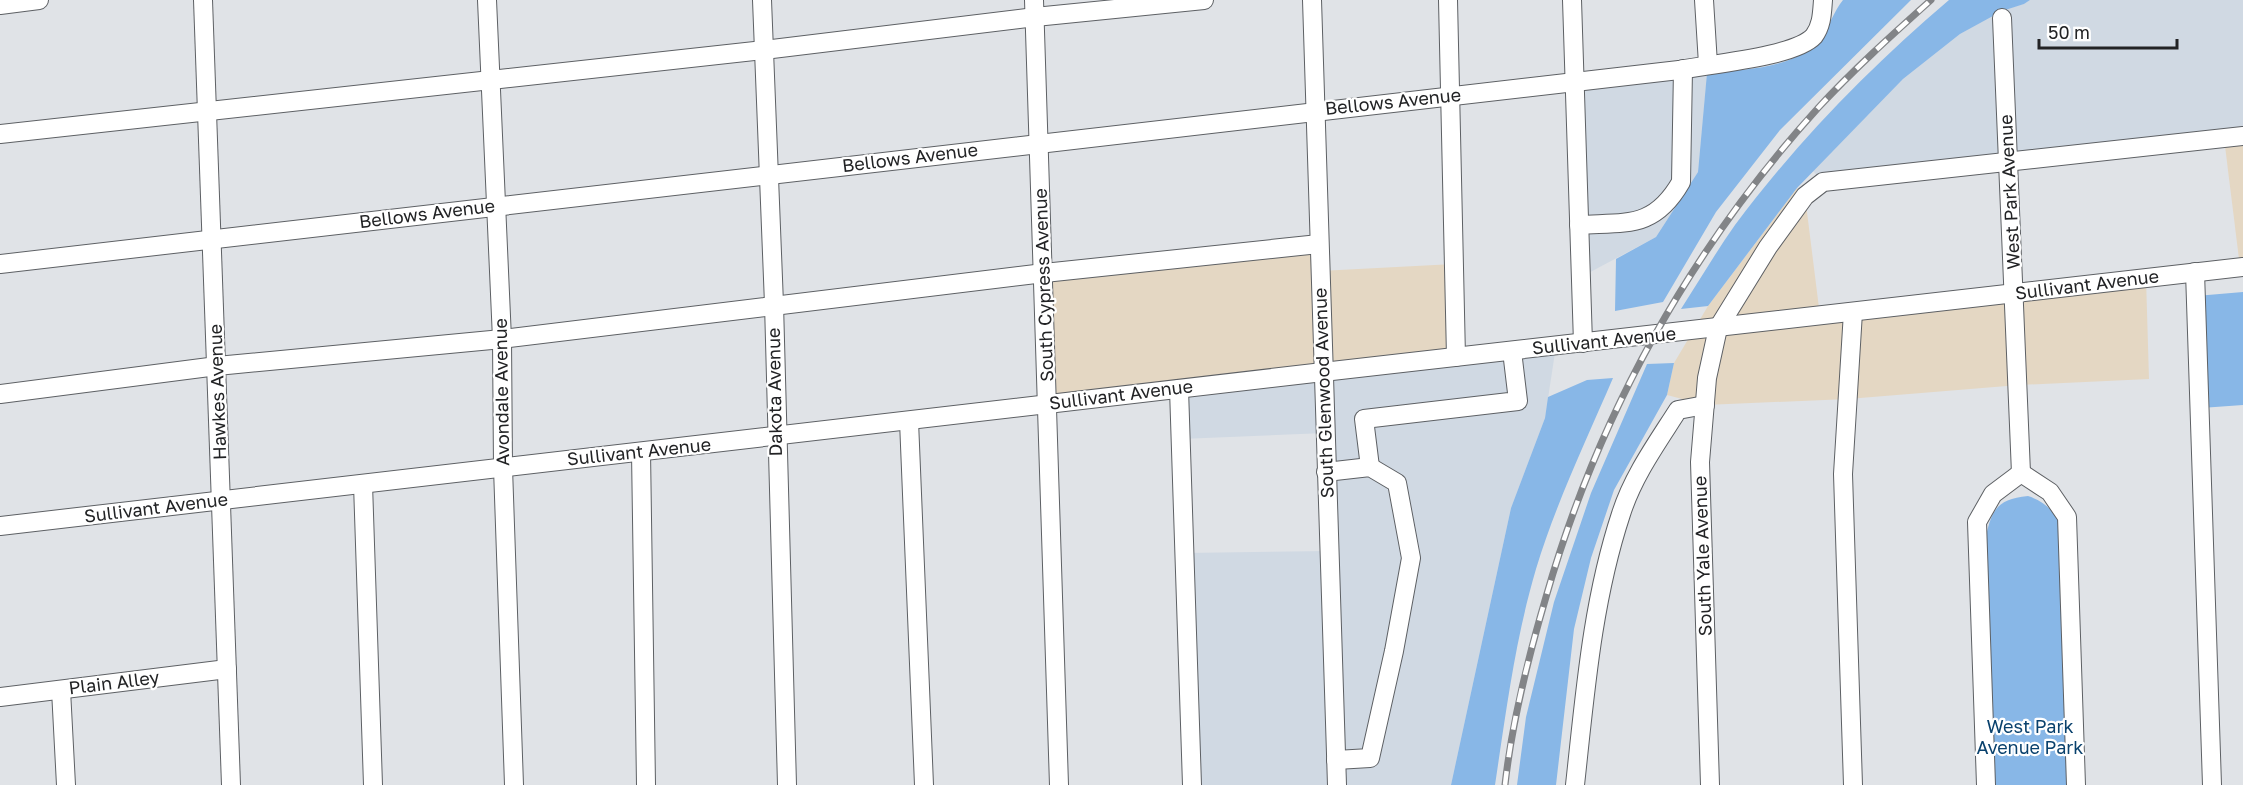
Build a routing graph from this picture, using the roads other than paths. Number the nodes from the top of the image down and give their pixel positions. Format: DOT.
graph roads {
  1 [pos="39,0"];
  2 [pos="203,0"];
  3 [pos="487,0"];
  4 [pos="762,0"];
  5 [pos="1204,0"];
  6 [pos="1312,0"];
  7 [pos="1448,0"];
  8 [pos="1572,0"];
  9 [pos="1704,0"];
  10 [pos="1823,0"];
  11 [pos="0,5"];
  12 [pos="1035,8"];
  13 [pos="2002,18"];
  14 [pos="764,50"];
  15 [pos="1708,64"];
  16 [pos="1683,69"];
  17 [pos="492,79"];
  18 [pos="1575,81"];
  19 [pos="1449,96"];
  20 [pos="1316,111"];
  21 [pos="208,112"];
  22 [pos="0,134"];
  23 [pos="2243,136"];
  24 [pos="1039,143"];
  25 [pos="2008,163"];
  26 [pos="768,174"];
  27 [pos="495,206"];
  28 [pos="1579,225"];
  29 [pos="211,238"];
  30 [pos="1319,244"];
  31 [pos="0,264"];
  32 [pos="2243,267"];
  33 [pos="2195,272"];
  34 [pos="1044,273"];
  35 [pos="2014,293"];
  36 [pos="774,304"];
  37 [pos="1853,312"];
  38 [pos="1718,328"];
  39 [pos="502,339"];
  40 [pos="1583,343"];
  41 [pos="1512,351"];
  42 [pos="1456,357"];
  43 [pos="217,366"];
  44 [pos="1323,372"];
  45 [pos="1179,389"];
  46 [pos="0,394"];
  47 [pos="1047,404"];
  48 [pos="1705,405"];
  49 [pos="909,421"];
  50 [pos="776,437"];
  51 [pos="641,452"];
  52 [pos="1370,467"];
  53 [pos="503,468"];
  54 [pos="1326,472"];
  55 [pos="2021,473"];
  56 [pos="363,484"];
  57 [pos="222,500"];
  58 [pos="0,526"];
  59 [pos="227,669"];
  60 [pos="61,690"];
  61 [pos="0,697"];
  62 [pos="1336,760"];
  63 [pos="66,785"];
  64 [pos="231,785"];
  65 [pos="373,785"];
  66 [pos="514,785"];
  67 [pos="646,785"];
  68 [pos="787,785"];
  69 [pos="924,785"];
  70 [pos="1059,785"];
  71 [pos="1192,785"];
  72 [pos="1336,785"];
  73 [pos="1575,785"];
  74 [pos="1710,785"];
  75 [pos="1853,785"];
  76 [pos="1986,785"];
  77 [pos="2076,785"];
  78 [pos="2212,785"];
  1 -- 11 [label="street"];
  2 -- 21 [label="street, Hawkes Avenue"];
  3 -- 17 [label="street, Avondale Avenue"];
  4 -- 14 [label="street, Dakota Avenue"];
  5 -- 12 [label="street"];
  6 -- 20 [label="street, South Glenwood Avenue"];
  7 -- 19 [label="street"];
  8 -- 18 [label="street"];
  9 -- 15 [label="street"];
  10 -- 15 [label="street, Bellows Avenue"];
  12 -- 14 [label="street"];
  12 -- 24 [label="street, South Cypress Avenue"];
  13 -- 25 [label="street, West Park Avenue"];
  14 -- 17 [label="street"];
  14 -- 26 [label="street, Dakota Avenue"];
  15 -- 16 [label="street, Bellows Avenue"];
  16 -- 18 [label="street, Bellows Avenue"];
  16 -- 28 [label="street"];
  17 -- 21 [label="street"];
  17 -- 27 [label="street, Avondale Avenue"];
  18 -- 19 [label="street, Bellows Avenue"];
  18 -- 28 [label="street"];
  19 -- 20 [label="street, Bellows Avenue"];
  19 -- 42 [label="street"];
  20 -- 24 [label="street, Bellows Avenue"];
  20 -- 30 [label="street, South Glenwood Avenue"];
  21 -- 22 [label="street"];
  21 -- 29 [label="street, Hawkes Avenue"];
  23 -- 25 [label="street, South Yale Avenue"];
  24 -- 26 [label="street, Bellows Avenue"];
  24 -- 34 [label="street, South Cypress Avenue"];
  25 -- 35 [label="street, West Park Avenue"];
  25 -- 38 [label="street, South Yale Avenue"];
  26 -- 27 [label="street, Bellows Avenue"];
  26 -- 36 [label="street, Dakota Avenue"];
  27 -- 29 [label="street, Bellows Avenue"];
  27 -- 39 [label="street, Avondale Avenue"];
  28 -- 40 [label="street"];
  29 -- 31 [label="street, Bellows Avenue"];
  29 -- 43 [label="street, Hawkes Avenue"];
  30 -- 34 [label="street"];
  30 -- 44 [label="street, South Glenwood Avenue"];
  32 -- 33 [label="street, Sullivant Avenue"];
  33 -- 35 [label="street, Sullivant Avenue"];
  33 -- 78 [label="street"];
  34 -- 36 [label="street"];
  34 -- 47 [label="street, South Cypress Avenue"];
  35 -- 37 [label="street, Sullivant Avenue"];
  35 -- 55 [label="street, West Park Avenue"];
  36 -- 39 [label="street"];
  36 -- 50 [label="street, Dakota Avenue"];
  37 -- 38 [label="street, Sullivant Avenue"];
  37 -- 75 [label="street"];
  38 -- 40 [label="street, Sullivant Avenue"];
  38 -- 48 [label="street, South Yale Avenue"];
  39 -- 43 [label="street"];
  39 -- 53 [label="street, Avondale Avenue"];
  40 -- 41 [label="street, Sullivant Avenue"];
  41 -- 42 [label="street, Sullivant Avenue"];
  41 -- 52 [label="street"];
  42 -- 44 [label="street, Sullivant Avenue"];
  43 -- 46 [label="street"];
  43 -- 57 [label="street, Hawkes Avenue"];
  44 -- 45 [label="street, Sullivant Avenue"];
  44 -- 54 [label="street, South Glenwood Avenue"];
  45 -- 47 [label="street, Sullivant Avenue"];
  45 -- 71 [label="street"];
  47 -- 49 [label="street, Sullivant Avenue"];
  47 -- 70 [label="street, South Cypress Avenue"];
  48 -- 73 [label="street"];
  48 -- 74 [label="street, South Yale Avenue"];
  49 -- 50 [label="street, Sullivant Avenue"];
  49 -- 69 [label="street"];
  50 -- 51 [label="street, Sullivant Avenue"];
  50 -- 68 [label="street, Dakota Avenue"];
  51 -- 53 [label="street, Sullivant Avenue"];
  51 -- 67 [label="street"];
  52 -- 54 [label="street"];
  52 -- 62 [label="street"];
  53 -- 56 [label="street, Sullivant Avenue"];
  53 -- 66 [label="street, Avondale Avenue"];
  54 -- 62 [label="street, South Glenwood Avenue"];
  55 -- 76 [label="street"];
  55 -- 77 [label="street"];
  56 -- 57 [label="street, Sullivant Avenue"];
  56 -- 65 [label="street"];
  57 -- 58 [label="street, Sullivant Avenue"];
  57 -- 59 [label="street, Hawkes Avenue"];
  59 -- 60 [label="street, Plain Alley"];
  59 -- 64 [label="street, Hawkes Avenue"];
  60 -- 61 [label="street, Plain Alley"];
  60 -- 63 [label="street"];
  62 -- 72 [label="street, South Glenwood Avenue"];
}
